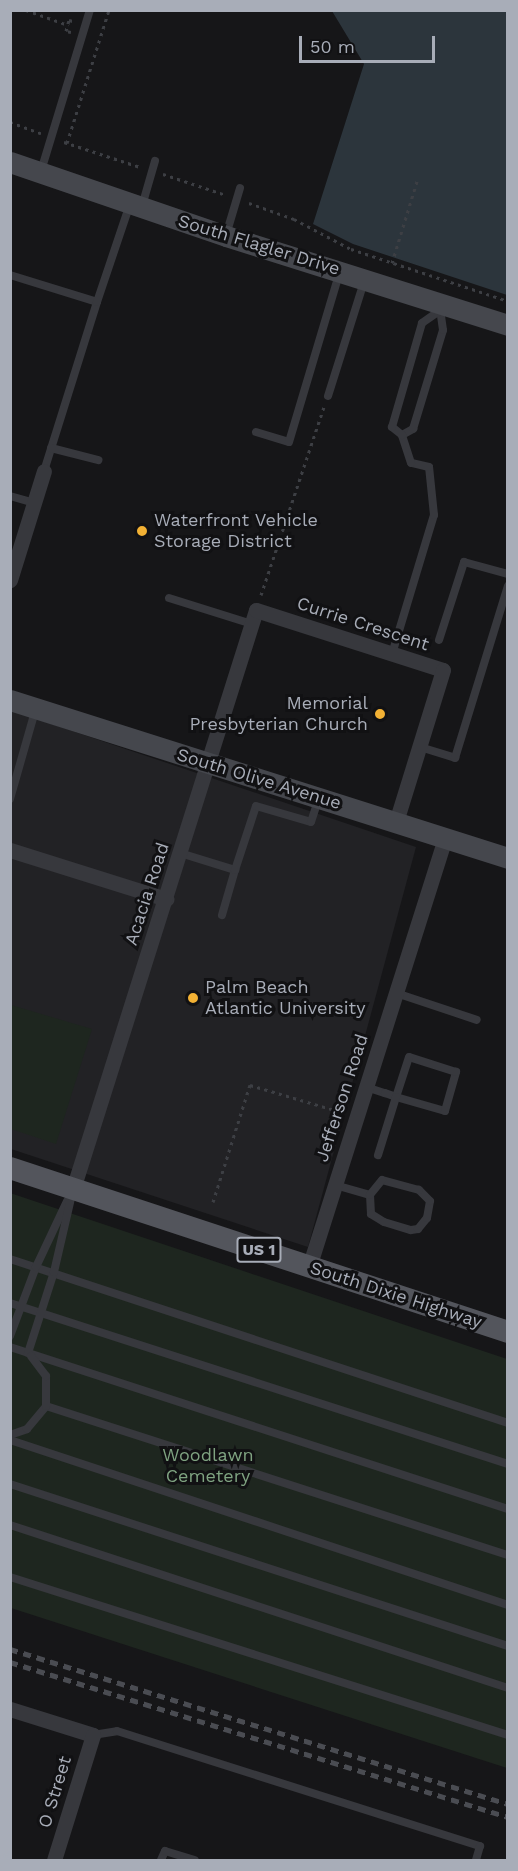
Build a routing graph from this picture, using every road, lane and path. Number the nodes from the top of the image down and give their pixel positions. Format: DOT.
graph roads {
  1 [pos="26,10"];
  2 [pos="90,10"];
  3 [pos="109,10"];
  4 [pos="76,22"];
  5 [pos="68,25"];
  6 [pos="73,33"];
  7 [pos="10,122"];
  8 [pos="51,137"];
  9 [pos="67,143"];
  10 [pos="155,161"];
  11 [pos="10,162"];
  12 [pos="152,171"];
  13 [pos="40,172"];
  14 [pos="418,178"];
  15 [pos="240,188"];
  16 [pos="236,198"];
  17 [pos="136,206"];
  18 [pos="226,237"];
  19 [pos="392,262"];
  20 [pos="340,270"];
  21 [pos="10,275"];
  22 [pos="365,277"];
  23 [pos="507,300"];
  24 [pos="97,302"];
  25 [pos="440,307"];
  26 [pos="507,325"];
  27 [pos="328,396"];
  28 [pos="256,432"];
  29 [pos="402,435"];
  30 [pos="51,448"];
  31 [pos="98,460"];
  32 [pos="44,471"];
  33 [pos="10,496"];
  34 [pos="35,503"];
  35 [pos="507,574"];
  36 [pos="10,580"];
  37 [pos="507,586"];
  38 [pos="169,598"];
  39 [pos="254,617"];
  40 [pos="439,640"];
  41 [pos="392,654"];
  42 [pos="10,700"];
  43 [pos="36,708"];
  44 [pos="420,747"];
  45 [pos="208,763"];
  46 [pos="318,797"];
  47 [pos="10,799"];
  48 [pos="396,822"];
  49 [pos="445,838"];
  50 [pos="10,850"];
  51 [pos="180,853"];
  52 [pos="507,858"];
  53 [pos="235,870"];
  54 [pos="166,899"];
  55 [pos="222,915"];
  56 [pos="396,993"];
  57 [pos="477,1020"];
  58 [pos="366,1087"];
  59 [pos="396,1096"];
  60 [pos="338,1111"];
  61 [pos="378,1155"];
  62 [pos="10,1168"];
  63 [pos="335,1185"];
  64 [pos="73,1189"];
  65 [pos="370,1195"];
  66 [pos="213,1202"];
  67 [pos="10,1259"];
  68 [pos="36,1267"];
  69 [pos="309,1267"];
  70 [pos="54,1272"];
  71 [pos="10,1303"];
  72 [pos="20,1306"];
  73 [pos="41,1314"];
  74 [pos="507,1332"];
  75 [pos="10,1336"];
  76 [pos="10,1347"];
  77 [pos="28,1353"];
  78 [pos="46,1406"];
  79 [pos="507,1424"];
  80 [pos="10,1435"];
  81 [pos="10,1440"];
  82 [pos="507,1464"];
  83 [pos="10,1484"];
  84 [pos="507,1509"];
  85 [pos="10,1525"];
  86 [pos="507,1555"];
  87 [pos="10,1576"];
  88 [pos="507,1605"];
  89 [pos="507,1646"];
  90 [pos="507,1688"];
  91 [pos="10,1709"];
  92 [pos="93,1735"];
  93 [pos="507,1735"];
  94 [pos="54,1860"];
  95 [pos="161,1860"];
  96 [pos="195,1860"];
  97 [pos="476,1860"];
  1 -- 5 [label="path"];
  2 -- 8 [label="lane"];
  3 -- 9 [label="path"];
  4 -- 5 [label="path"];
  5 -- 6 [label="path"];
  7 -- 8 [label="path"];
  8 -- 9 [label="path"];
  8 -- 13 [label="lane"];
  9 -- 12 [label="path"];
  10 -- 12 [label="lane"];
  11 -- 13 [label="street, South Flagler Drive"];
  12 -- 16 [label="path"];
  12 -- 17 [label="lane"];
  13 -- 17 [label="street, South Flagler Drive"];
  14 -- 19 [label="path"];
  15 -- 16 [label="lane"];
  16 -- 18 [label="lane"];
  16 -- 19 [label="path"];
  17 -- 18 [label="street, South Flagler Drive"];
  17 -- 24 [label="lane"];
  18 -- 20 [label="street, South Flagler Drive"];
  19 -- 23 [label="path"];
  20 -- 22 [label="street, South Flagler Drive"];
  20 -- 28 [label="lane"];
  21 -- 24 [label="lane"];
  22 -- 25 [label="street, South Flagler Drive"];
  22 -- 27 [label="lane"];
  24 -- 30 [label="lane"];
  25 -- 26 [label="street, South Flagler Drive"];
  25 -- 29 [label="lane"];
  25 -- 29 [label="lane"];
  27 -- 39 [label="path"];
  29 -- 41 [label="lane"];
  30 -- 31 [label="lane"];
  30 -- 32 [label="lane"];
  32 -- 34 [label="street"];
  33 -- 34 [label="lane"];
  34 -- 36 [label="street"];
  35 -- 40 [label="lane"];
  37 -- 44 [label="lane"];
  38 -- 39 [label="lane"];
  39 -- 41 [label="street, Currie Crescent"];
  39 -- 45 [label="street, Acacia Road"];
  41 -- 44 [label="street, Currie Crescent"];
  42 -- 43 [label="street, South Olive Avenue"];
  43 -- 45 [label="street, South Olive Avenue"];
  43 -- 47 [label="lane"];
  44 -- 48 [label="street, Currie Crescent"];
  45 -- 46 [label="street, South Olive Avenue"];
  45 -- 51 [label="street, Acacia Road"];
  46 -- 48 [label="street, South Olive Avenue"];
  46 -- 53 [label="lane"];
  48 -- 49 [label="street, South Olive Avenue"];
  49 -- 52 [label="street, South Olive Avenue"];
  49 -- 56 [label="street, Jefferson Road"];
  50 -- 54 [label="street"];
  51 -- 53 [label="lane"];
  51 -- 54 [label="street, Acacia Road"];
  53 -- 55 [label="lane"];
  54 -- 64 [label="street, Acacia Road"];
  56 -- 57 [label="lane"];
  56 -- 58 [label="street, Jefferson Road"];
  58 -- 59 [label="lane"];
  58 -- 63 [label="street, Jefferson Road"];
  59 -- 59 [label="lane"];
  59 -- 61 [label="lane"];
  60 -- 66 [label="path"];
  62 -- 64 [label="main road, South Dixie Highway / US 1"];
  63 -- 65 [label="lane"];
  63 -- 69 [label="street, Jefferson Road"];
  64 -- 68 [label="lane"];
  64 -- 69 [label="main road, South Dixie Highway / US 1"];
  64 -- 70 [label="lane"];
  65 -- 65 [label="lane"];
  67 -- 68 [label="lane"];
  68 -- 70 [label="lane"];
  68 -- 72 [label="lane"];
  69 -- 74 [label="main road, South Dixie Highway / US 1"];
  70 -- 73 [label="lane"];
  70 -- 79 [label="lane"];
  71 -- 72 [label="lane"];
  72 -- 73 [label="lane"];
  72 -- 75 [label="lane"];
  73 -- 77 [label="lane"];
  73 -- 82 [label="lane"];
  76 -- 77 [label="lane"];
  77 -- 78 [label="lane"];
  77 -- 84 [label="lane"];
  78 -- 80 [label="lane"];
  78 -- 86 [label="lane"];
  81 -- 88 [label="lane"];
  83 -- 89 [label="lane"];
  85 -- 90 [label="lane"];
  87 -- 93 [label="lane"];
  91 -- 92 [label="street"];
  92 -- 94 [label="street, O Street"];
  92 -- 97 [label="lane"];
  95 -- 96 [label="lane"];
}
